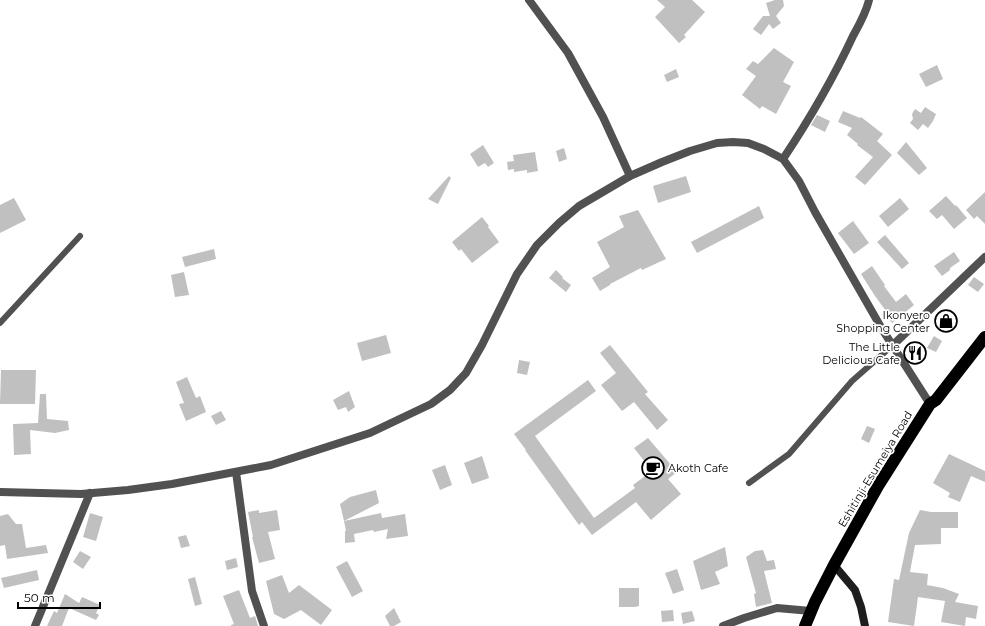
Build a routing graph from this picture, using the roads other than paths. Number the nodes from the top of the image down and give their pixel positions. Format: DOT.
graph roads {
  1 [pos="529,0"];
  2 [pos="869,0"];
  3 [pos="783,159"];
  4 [pos="630,176"];
  5 [pos="80,236"];
  6 [pos="985,256"];
  7 [pos="0,323"];
  8 [pos="985,337"];
  9 [pos="893,345"];
  10 [pos="930,404"];
  11 [pos="236,472"];
  12 [pos="748,483"];
  13 [pos="0,492"];
  14 [pos="90,493"];
  15 [pos="834,565"];
  16 [pos="811,611"];
  17 [pos="35,626"];
  18 [pos="264,626"];
  19 [pos="723,626"];
  20 [pos="805,626"];
  21 [pos="865,626"];
  1 -- 4 [label="street"];
  2 -- 3 [label="street"];
  3 -- 4 [label="street"];
  3 -- 9 [label="street"];
  4 -- 11 [label="street"];
  5 -- 7 [label="lane"];
  6 -- 9 [label="street"];
  8 -- 10 [label="highway, Eshitinji-Esumeiya Road"];
  9 -- 10 [label="street"];
  9 -- 12 [label="lane"];
  10 -- 15 [label="highway, Eshitinji-Esumeiya Road"];
  11 -- 14 [label="street"];
  11 -- 18 [label="street"];
  13 -- 14 [label="street"];
  14 -- 17 [label="street"];
  15 -- 16 [label="highway, Eshitinji-Esumeiya Road"];
  15 -- 21 [label="street"];
  16 -- 19 [label="street"];
  16 -- 20 [label="highway, Eshitinji-Esumeiya Road"];
}
